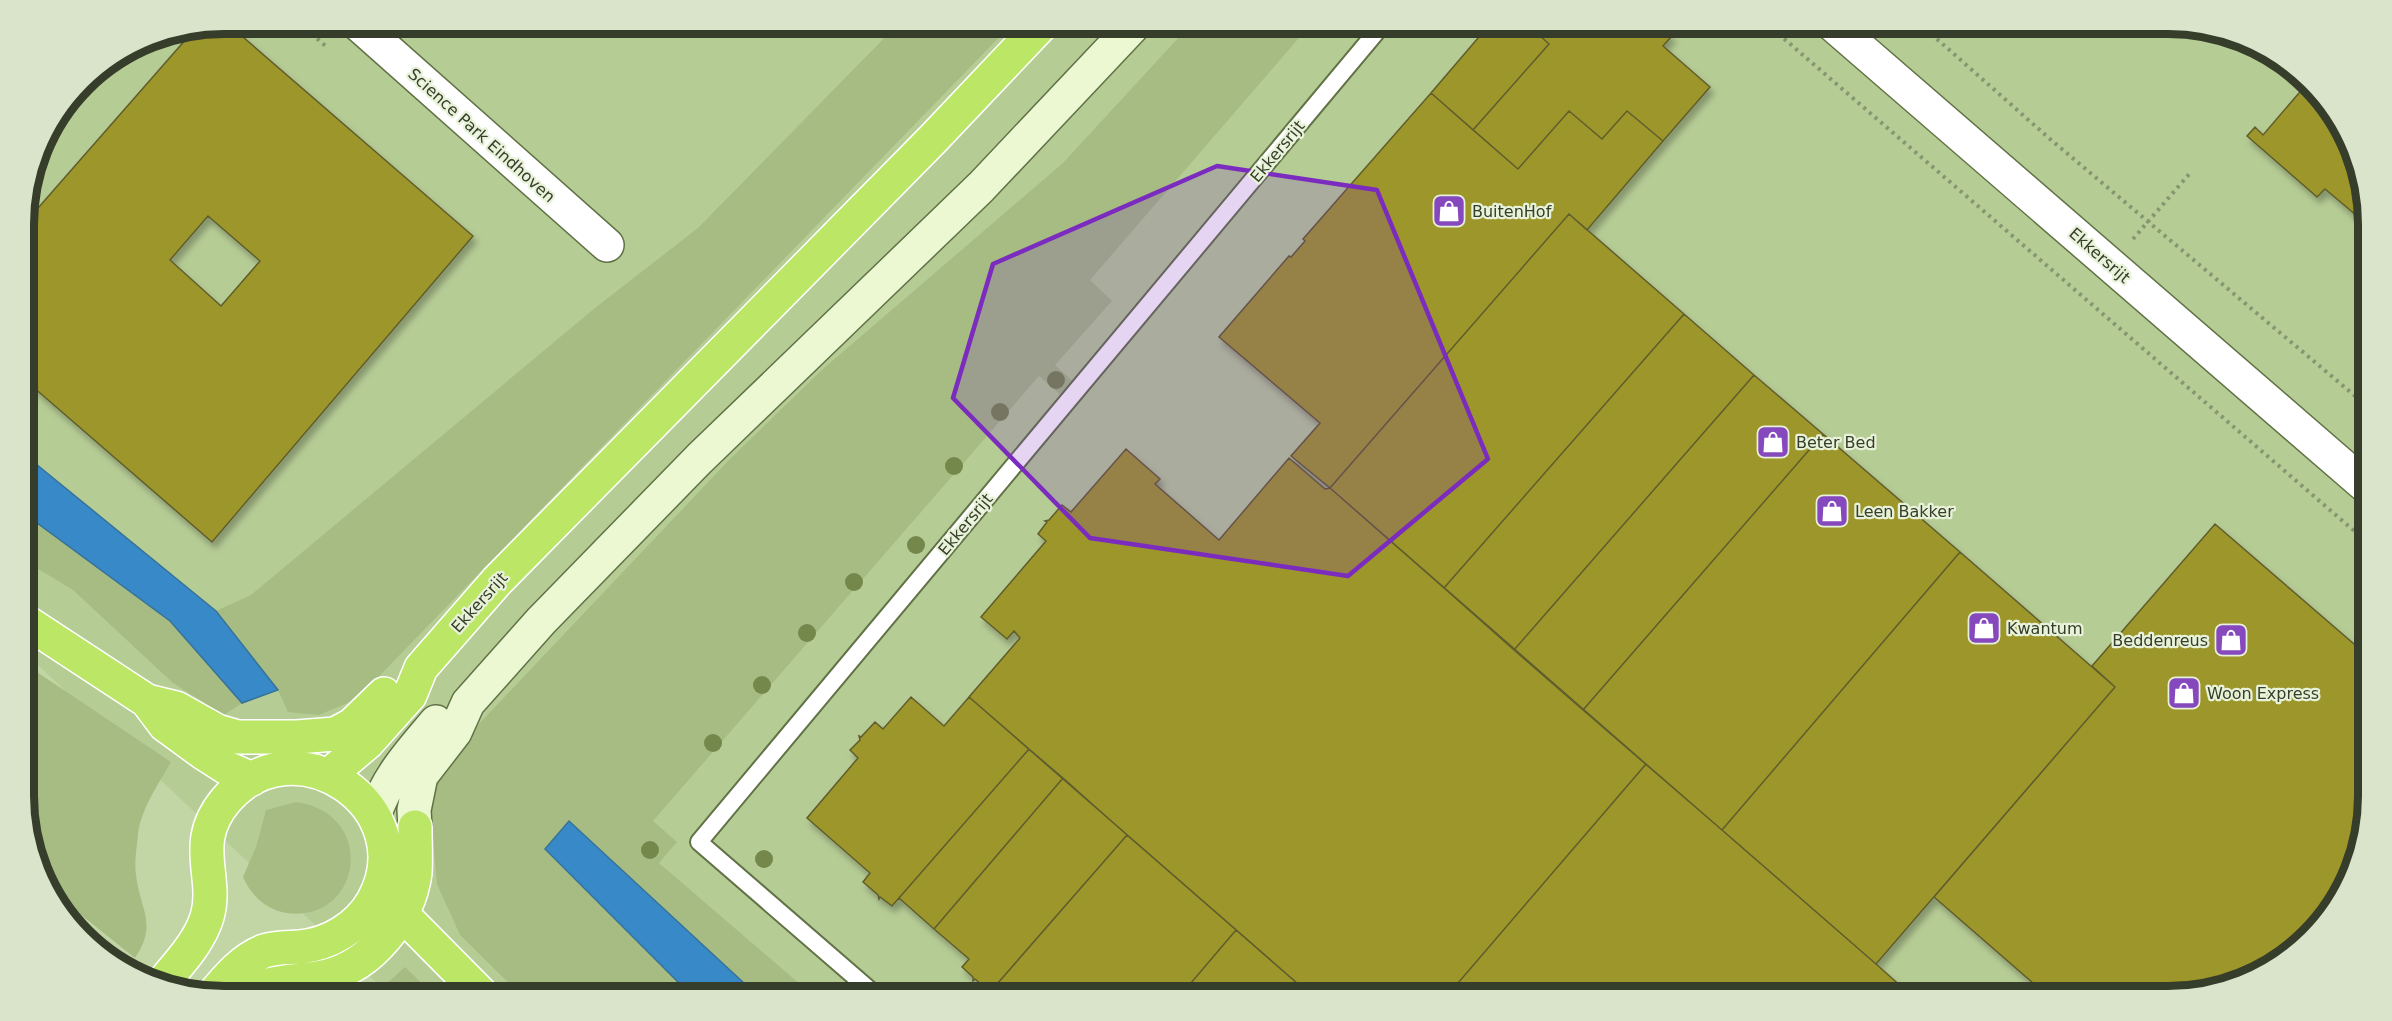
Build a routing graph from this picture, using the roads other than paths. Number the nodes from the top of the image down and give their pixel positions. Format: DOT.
graph roads {
  1 [pos="1374,34"];
  2 [pos="1844,34"];
  3 [pos="370,35"];
  4 [pos="1032,35"];
  5 [pos="1125,35"];
  6 [pos="607,245"];
  7 [pos="2358,478"];
  8 [pos="35,628"];
  9 [pos="421,668"];
  10 [pos="147,701"];
  11 [pos="468,703"];
  12 [pos="329,775"];
  13 [pos="252,779"];
  14 [pos="374,816"];
  15 [pos="415,827"];
  16 [pos="379,890"];
  17 [pos="402,916"];
  18 [pos="168,977"];
  19 [pos="220,987"];
  20 [pos="262,987"];
  21 [pos="474,987"];
  22 [pos="866,987"];
  1 -- 22 [label="lane, Ekkersrijt"];
  2 -- 7 [label="street, Ekkersrijt"];
  3 -- 6 [label="street, Science Park Eindhoven"];
  4 -- 9 [label="highway, Ekkersrijt"];
  5 -- 11 [label="main road"];
  8 -- 10 [label="highway"];
  9 -- 10 [label="highway"];
  9 -- 12 [label="highway, Ekkersrijt"];
  10 -- 13 [label="highway"];
  11 -- 14 [label="main road"];
  11 -- 15 [label="main road"];
  12 -- 13 [label="highway"];
  12 -- 14 [label="highway"];
  13 -- 18 [label="highway"];
  14 -- 16 [label="highway"];
  15 -- 17 [label="highway"];
  16 -- 17 [label="highway"];
  16 -- 19 [label="highway"];
  17 -- 20 [label="highway"];
  17 -- 21 [label="highway"];
}
